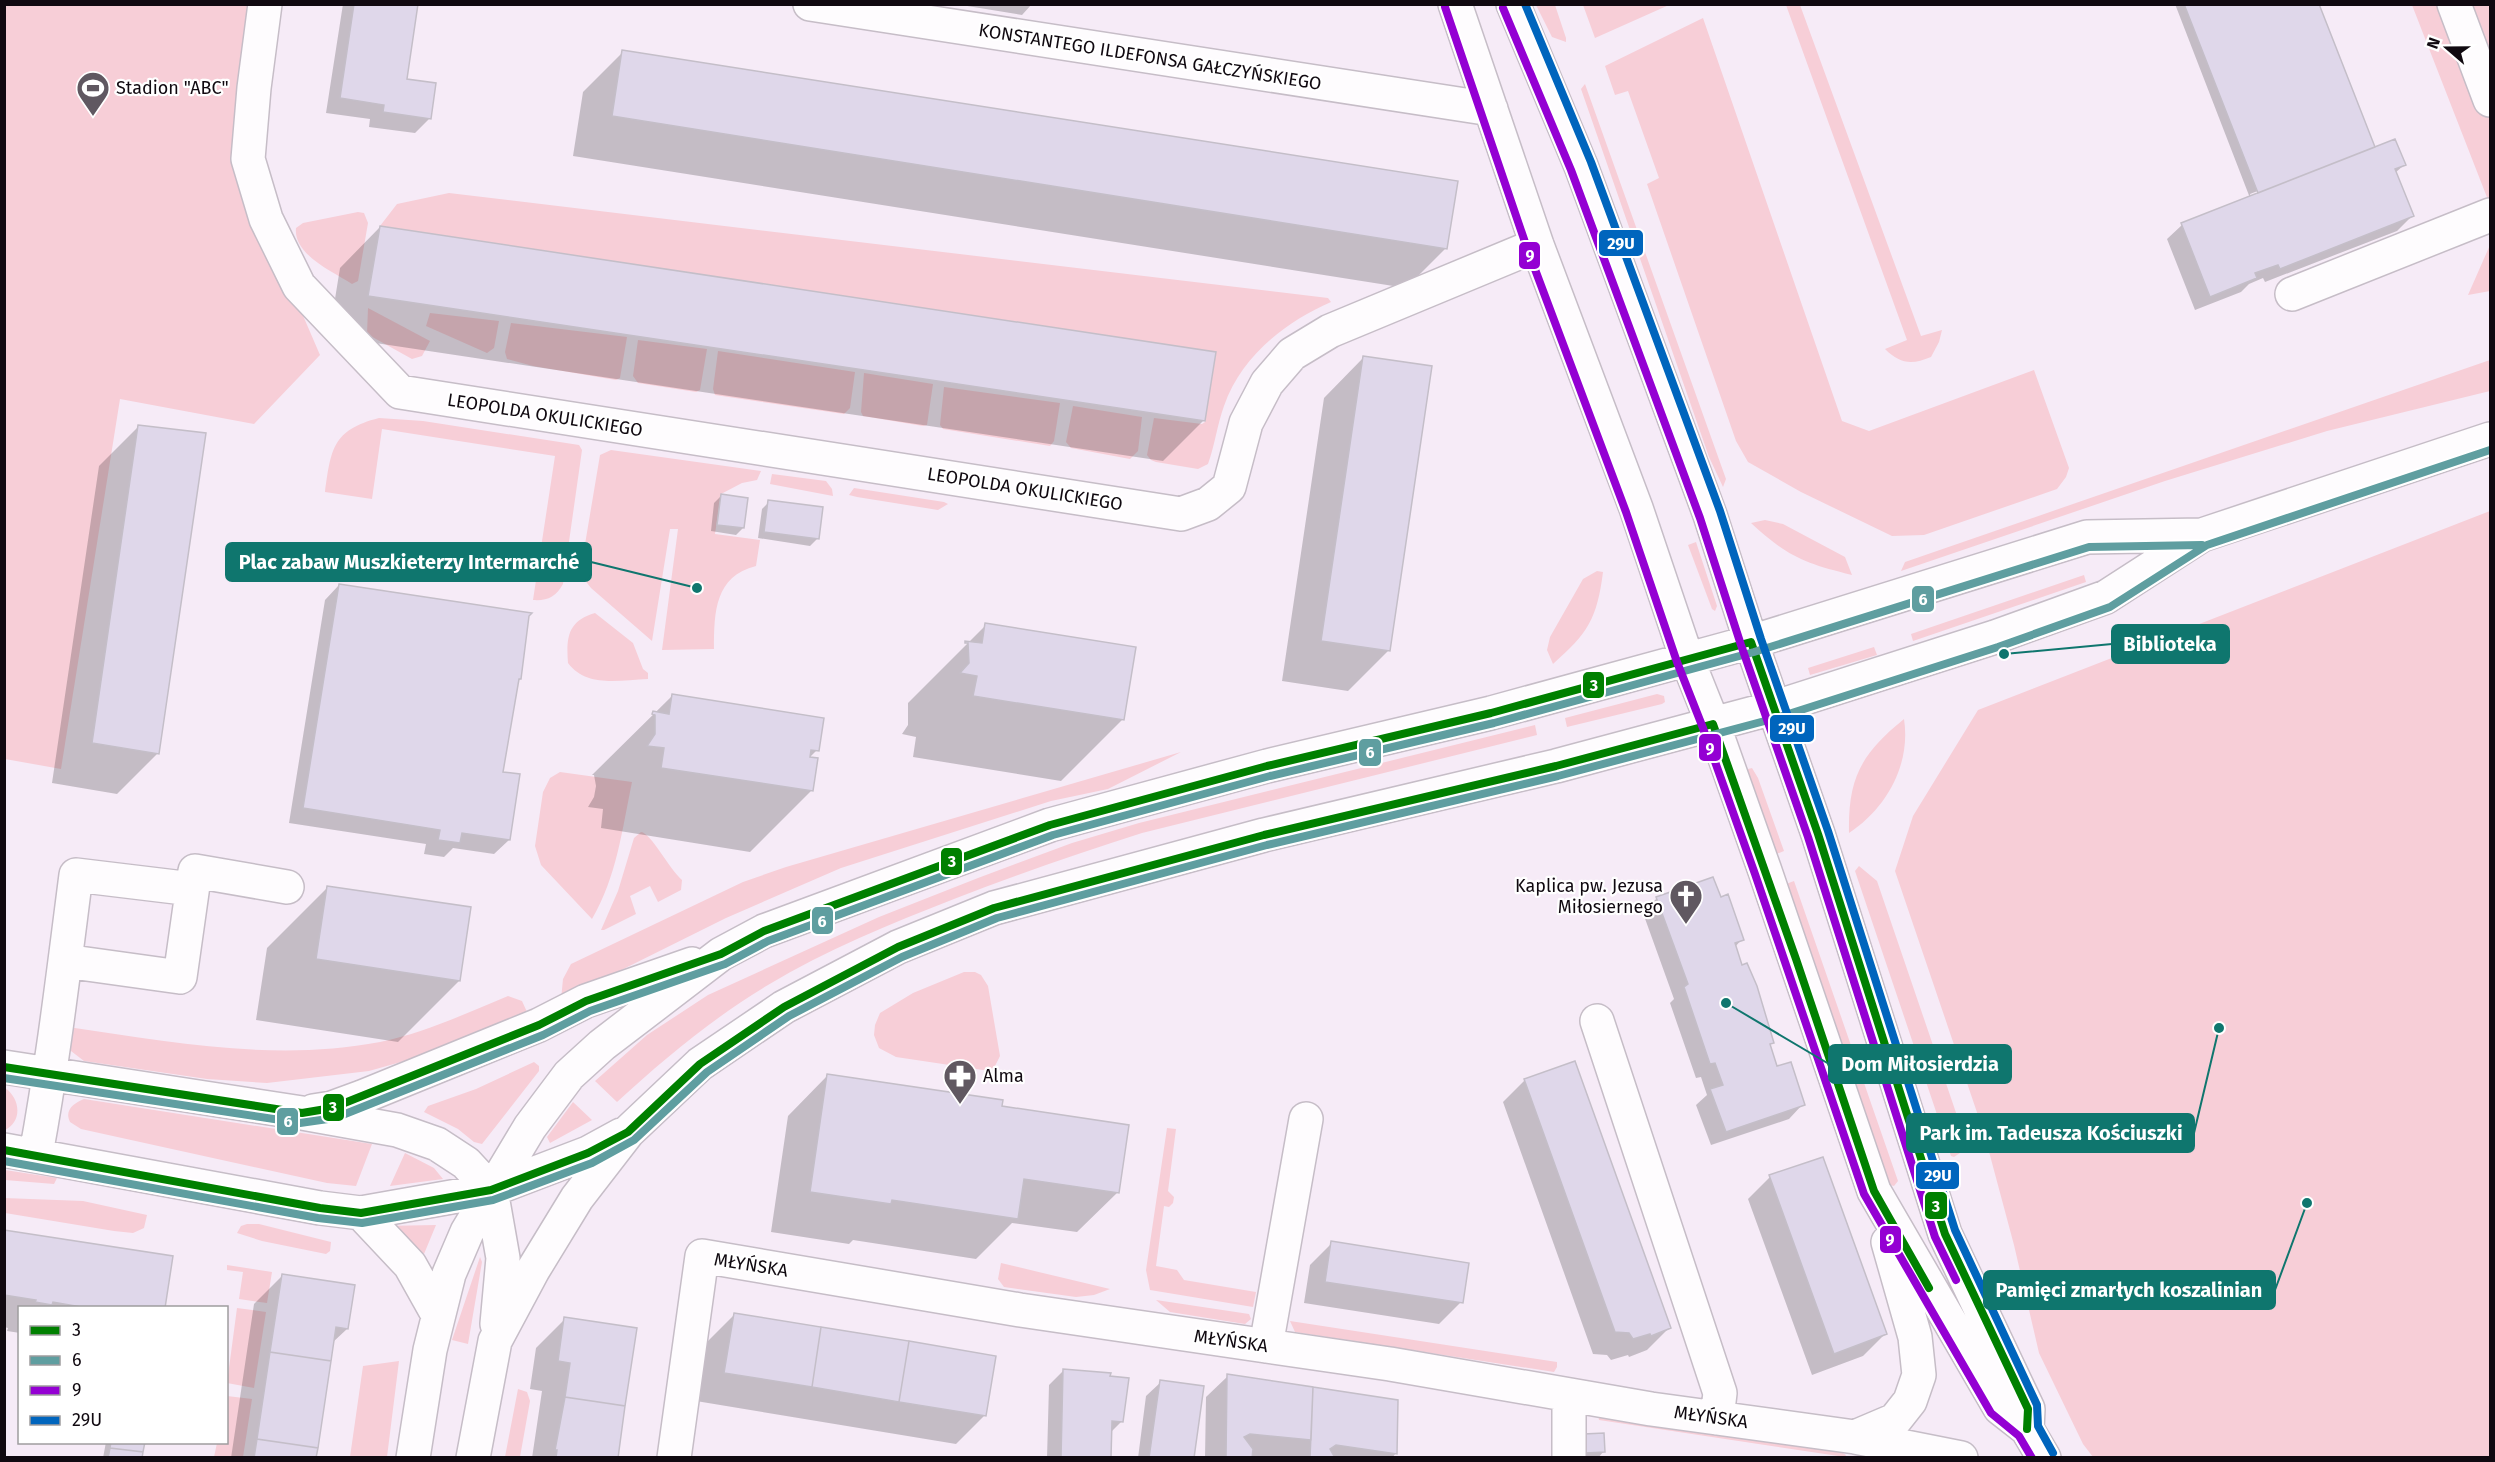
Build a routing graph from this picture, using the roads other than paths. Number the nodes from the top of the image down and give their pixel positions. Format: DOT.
graph roads {
  1 [pos="265,4"];
  2 [pos="810,4"];
  3 [pos="1455,4"];
  4 [pos="1513,4"];
  5 [pos="2454,4"];
  6 [pos="2490,100"];
  7 [pos="1491,109"];
  8 [pos="2490,214"];
  9 [pos="1537,245"];
  10 [pos="2292,294"];
  11 [pos="2490,439"];
  12 [pos="2202,535"];
  13 [pos="1751,642"];
  14 [pos="1687,659"];
  15 [pos="1773,708"];
  16 [pos="1713,724"];
  17 [pos="287,887"];
  18 [pos="192,889"];
  19 [pos="721,954"];
  20 [pos="64,961"];
  21 [pos="1597,1021"];
  22 [pos="4,1068"];
  23 [pos="51,1074"];
  24 [pos="302,1113"];
  25 [pos="1306,1119"];
  26 [pos="628,1132"];
  27 [pos="4,1150"];
  28 [pos="36,1154"];
  29 [pos="491,1190"];
  30 [pos="1874,1191"];
  31 [pos="361,1213"];
  32 [pos="438,1315"];
  33 [pos="495,1341"];
  34 [pos="1266,1346"];
  35 [pos="1569,1395"];
  36 [pos="1717,1418"];
  37 [pos="2027,1429"];
  38 [pos="1855,1437"];
  39 [pos="413,1458"];
  40 [pos="473,1458"];
  41 [pos="674,1458"];
  42 [pos="1569,1458"];
  43 [pos="1960,1458"];
  44 [pos="2044,1458"];
  1 -- 9 [label="street, LEOPOLDA OKULICKIEGO"];
  2 -- 7 [label="street, KONSTANTEGO ILDEFONSA GAŁCZYŃSKIEGO"];
  3 -- 7 [label="street"];
  4 -- 13 [label="street"];
  5 -- 6 [label="street"];
  7 -- 9 [label="street"];
  8 -- 10 [label="street"];
  9 -- 14 [label="street"];
  11 -- 12 [label="street"];
  12 -- 13 [label="street"];
  12 -- 15 [label="street"];
  13 -- 14 [label="street"];
  13 -- 15 [label="street"];
  14 -- 16 [label="street"];
  14 -- 19 [label="street"];
  15 -- 16 [label="street"];
  15 -- 37 [label="street"];
  16 -- 26 [label="street"];
  16 -- 30 [label="street"];
  17 -- 18 [label="street"];
  18 -- 20 [label="street"];
  18 -- 20 [label="street"];
  19 -- 24 [label="street"];
  19 -- 29 [label="street"];
  20 -- 23 [label="street"];
  21 -- 36 [label="street"];
  22 -- 23 [label="street"];
  23 -- 24 [label="street"];
  23 -- 28 [label="street"];
  24 -- 29 [label="street"];
  25 -- 34 [label="street"];
  26 -- 29 [label="street"];
  26 -- 33 [label="street"];
  27 -- 28 [label="street"];
  28 -- 31 [label="street"];
  29 -- 31 [label="street"];
  29 -- 32 [label="street"];
  29 -- 33 [label="street"];
  30 -- 37 [label="street"];
  30 -- 38 [label="street"];
  31 -- 32 [label="street"];
  32 -- 39 [label="street"];
  33 -- 40 [label="street"];
  34 -- 35 [label="street, MŁYŃSKA"];
  34 -- 41 [label="street, MŁYŃSKA"];
  35 -- 36 [label="street, MŁYŃSKA"];
  35 -- 42 [label="street"];
  36 -- 38 [label="street, MŁYŃSKA"];
  37 -- 44 [label="street"];
  38 -- 43 [label="street, MŁYŃSKA"];
}
